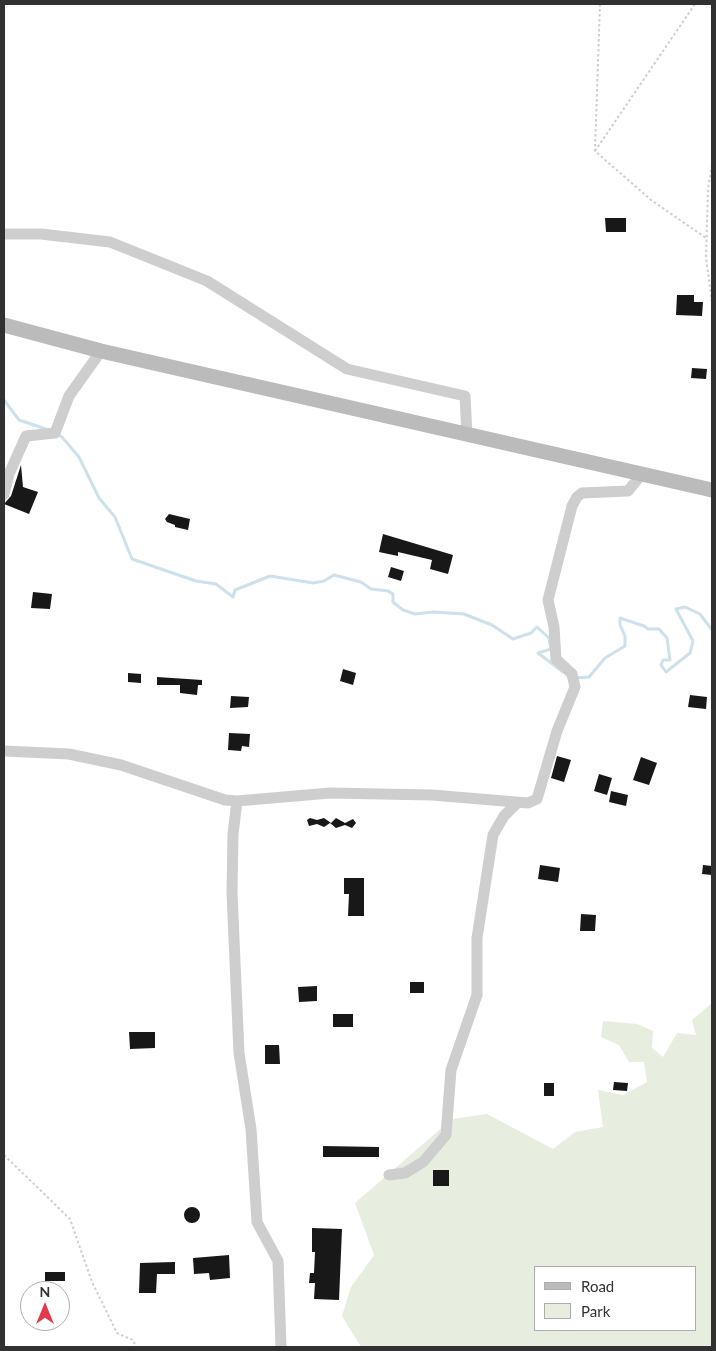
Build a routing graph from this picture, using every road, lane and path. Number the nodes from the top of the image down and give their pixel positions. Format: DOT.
graph roads {
  1 [pos="600,4"];
  2 [pos="695,4"];
  3 [pos="595,151"];
  4 [pos="712,165"];
  5 [pos="4,234"];
  6 [pos="706,238"];
  7 [pos="712,303"];
  8 [pos="4,324"];
  9 [pos="101,351"];
  10 [pos="467,435"];
  11 [pos="641,475"];
  12 [pos="712,490"];
  13 [pos="4,494"];
  14 [pos="4,751"];
  15 [pos="237,801"];
  16 [pos="517,803"];
  17 [pos="4,1155"];
  18 [pos="389,1175"];
  19 [pos="136,1347"];
  20 [pos="281,1347"];
  1 -- 3 [label="path"];
  2 -- 3 [label="path"];
  3 -- 6 [label="path"];
  4 -- 6 [label="path"];
  5 -- 10 [label="street"];
  6 -- 7 [label="path"];
  8 -- 9 [label="main road"];
  9 -- 10 [label="main road"];
  9 -- 13 [label="street"];
  10 -- 11 [label="main road"];
  11 -- 12 [label="main road"];
  11 -- 16 [label="street"];
  14 -- 15 [label="street"];
  15 -- 16 [label="street"];
  15 -- 20 [label="street"];
  16 -- 18 [label="street"];
  17 -- 19 [label="path"];
}
